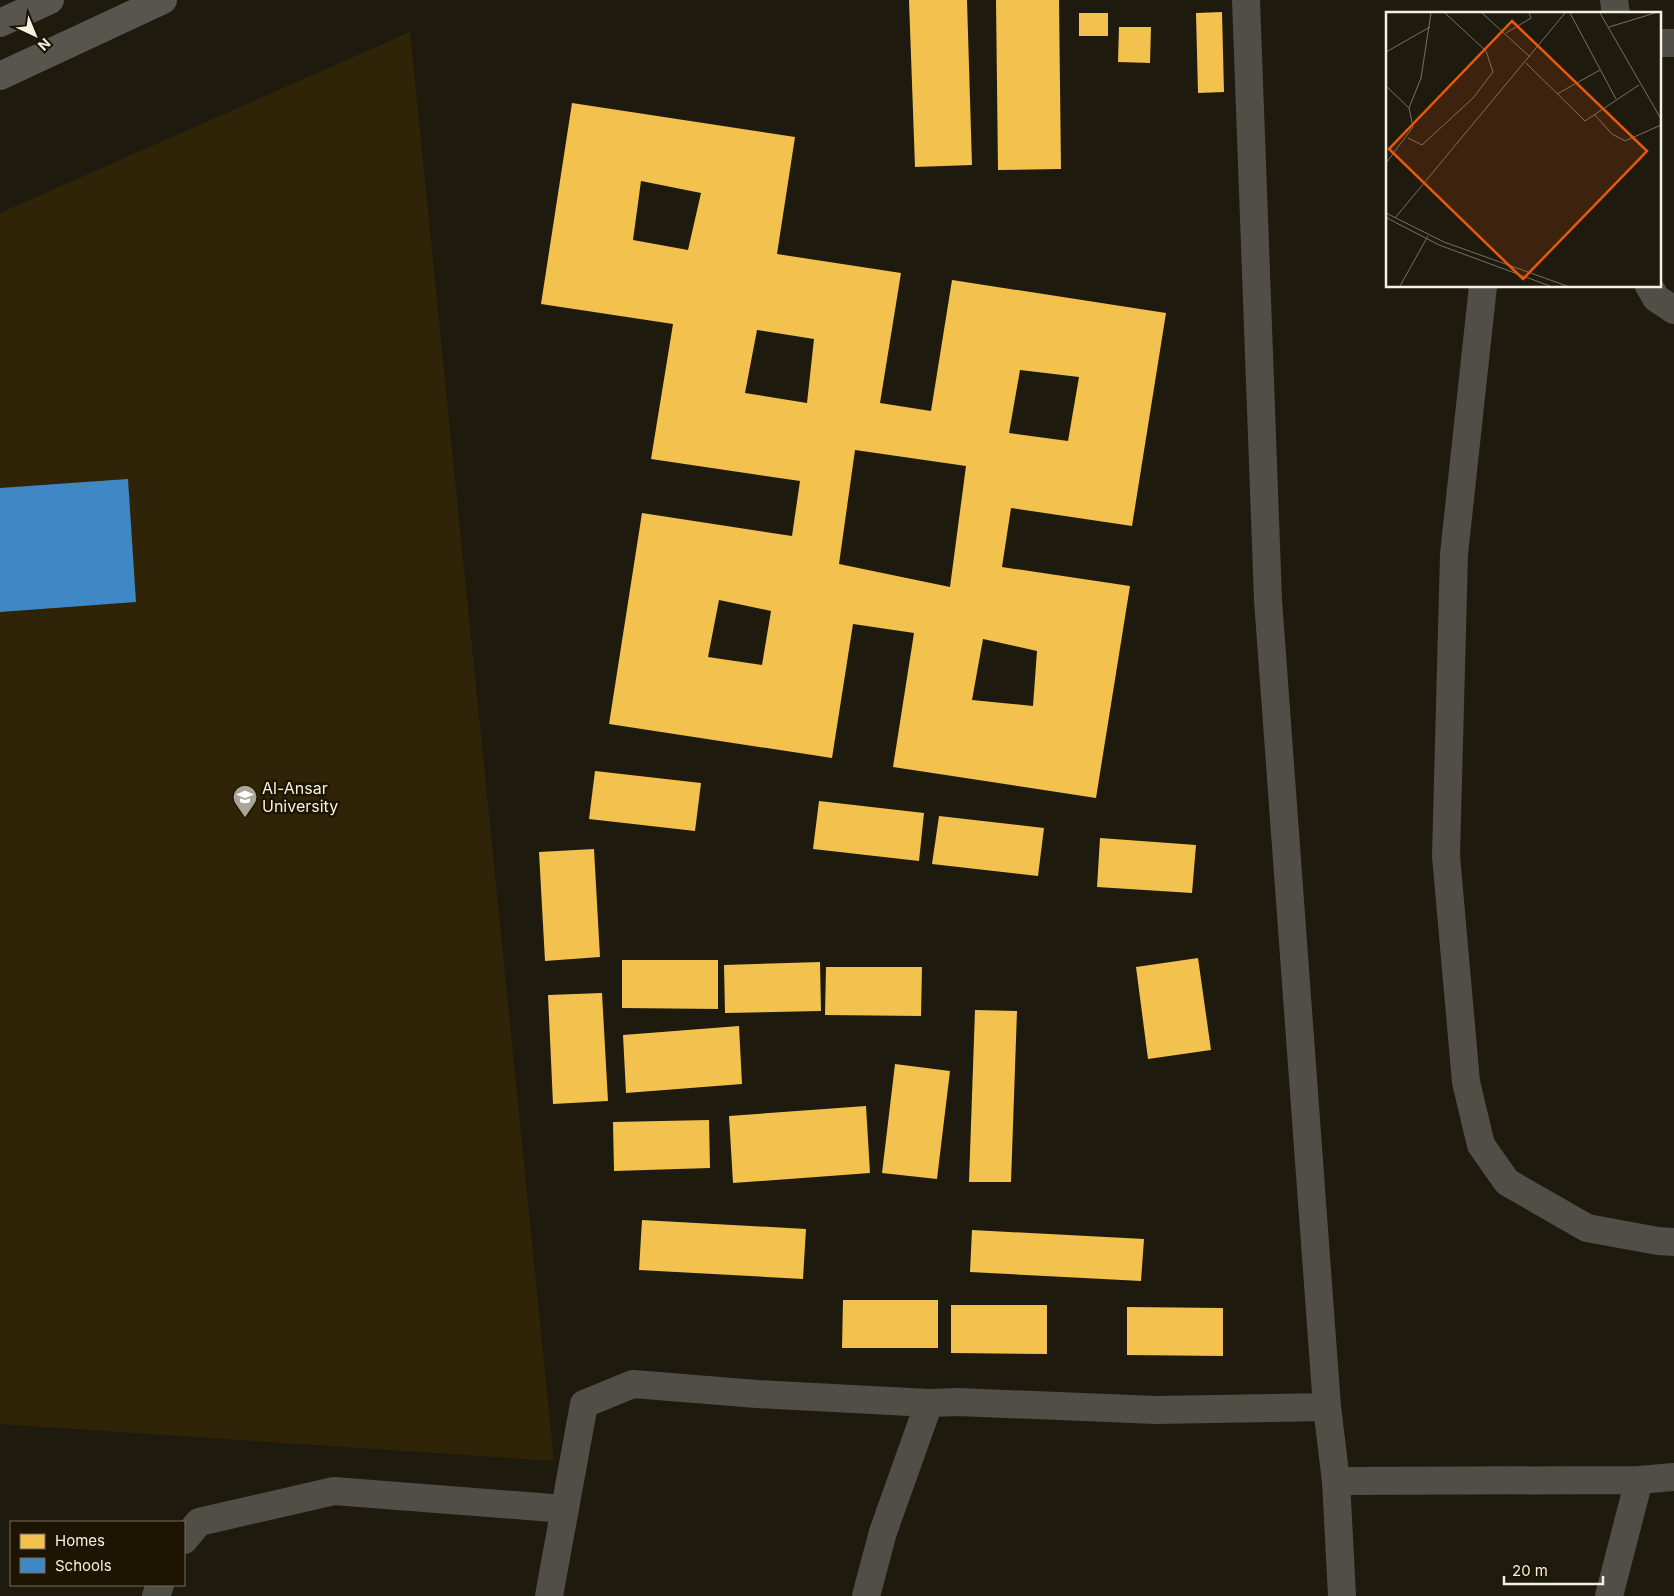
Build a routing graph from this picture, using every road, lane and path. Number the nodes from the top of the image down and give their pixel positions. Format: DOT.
graph roads {
  1 [pos="50,0"];
  2 [pos="164,0"];
  3 [pos="1246,0"];
  4 [pos="0,23"];
  5 [pos="0,76"];
  6 [pos="1483,288"];
  7 [pos="1650,288"];
  8 [pos="1674,310"];
  9 [pos="1674,1242"];
  10 [pos="929,1403"];
  11 [pos="1327,1407"];
  12 [pos="1674,1477"];
  13 [pos="1336,1480"];
  14 [pos="1639,1480"];
  15 [pos="566,1509"];
  16 [pos="185,1539"];
  17 [pos="548,1596"];
  18 [pos="866,1596"];
  19 [pos="1342,1596"];
  20 [pos="1609,1596"];
  1 -- 4 [label="main road"];
  2 -- 5 [label="main road"];
  3 -- 11 [label="street"];
  6 -- 9 [label="street"];
  7 -- 8 [label="street"];
  10 -- 11 [label="street"];
  10 -- 15 [label="street"];
  10 -- 18 [label="street"];
  11 -- 13 [label="street"];
  12 -- 14 [label="street"];
  13 -- 14 [label="street"];
  13 -- 19 [label="street"];
  14 -- 20 [label="street"];
  15 -- 16 [label="street"];
  15 -- 17 [label="street"];
}
